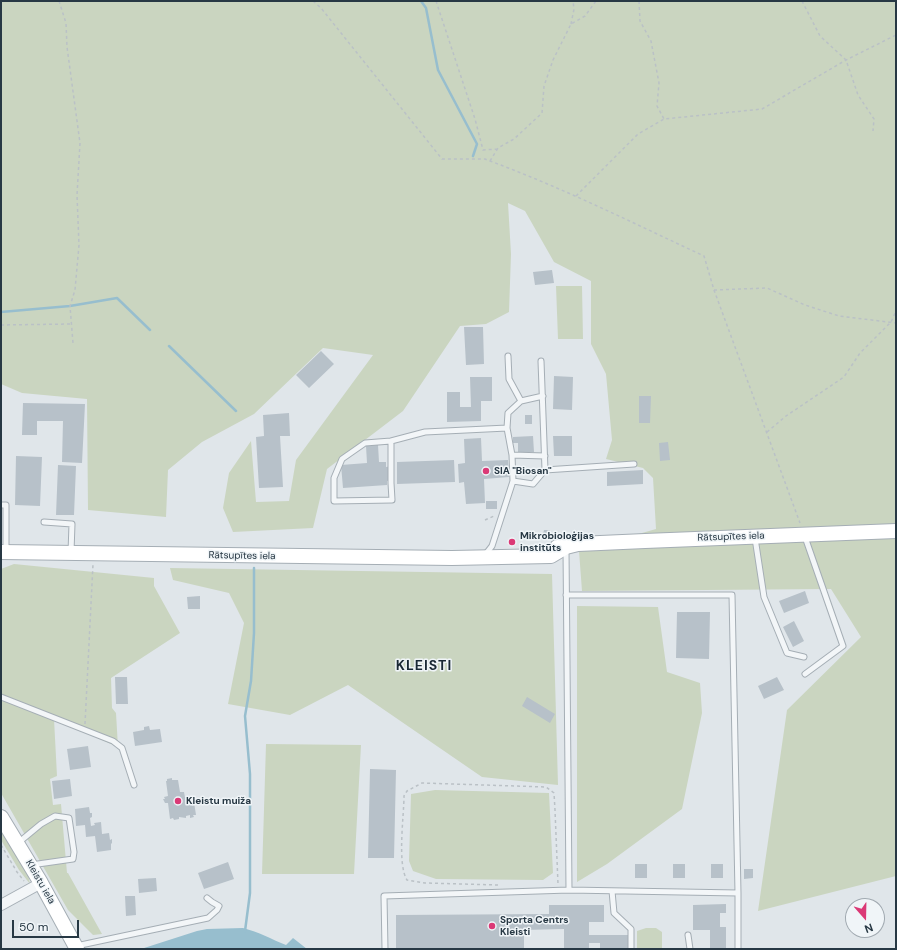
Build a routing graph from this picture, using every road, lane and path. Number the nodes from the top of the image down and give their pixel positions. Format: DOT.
graph roads {
  1 [pos="59,1"];
  2 [pos="313,1"];
  3 [pos="436,1"];
  4 [pos="573,1"];
  5 [pos="596,1"];
  6 [pos="639,1"];
  7 [pos="802,1"];
  8 [pos="571,24"];
  9 [pos="896,35"];
  10 [pos="846,60"];
  11 [pos="664,119"];
  12 [pos="873,131"];
  13 [pos="498,148"];
  14 [pos="490,161"];
  15 [pos="576,196"];
  16 [pos="714,290"];
  17 [pos="896,311"];
  18 [pos="891,322"];
  19 [pos="896,323"];
  20 [pos="72,324"];
  21 [pos="1,325"];
  22 [pos="73,343"];
  23 [pos="508,356"];
  24 [pos="541,361"];
  25 [pos="543,396"];
  26 [pos="521,401"];
  27 [pos="507,428"];
  28 [pos="767,432"];
  29 [pos="391,441"];
  30 [pos="512,456"];
  31 [pos="545,456"];
  32 [pos="634,464"];
  33 [pos="545,470"];
  34 [pos="513,482"];
  35 [pos="1,505"];
  36 [pos="44,522"];
  37 [pos="896,531"];
  38 [pos="804,534"];
  39 [pos="755,537"];
  40 [pos="566,547"];
  41 [pos="4,552"];
  42 [pos="71,554"];
  43 [pos="94,554"];
  44 [pos="482,558"];
  45 [pos="566,595"];
  46 [pos="804,657"];
  47 [pos="805,674"];
  48 [pos="1,696"];
  49 [pos="85,730"];
  50 [pos="134,785"];
  51 [pos="1,817"];
  52 [pos="17,844"];
  53 [pos="30,865"];
  54 [pos="41,883"];
  55 [pos="502,884"];
  56 [pos="552,884"];
  57 [pos="558,884"];
  58 [pos="559,890"];
  59 [pos="569,890"];
  60 [pos="612,891"];
  61 [pos="738,893"];
  62 [pos="207,898"];
  63 [pos="1,905"];
  64 [pos="688,934"];
  65 [pos="76,948"];
  66 [pos="385,949"];
  67 [pos="631,949"];
  68 [pos="690,949"];
  69 [pos="738,949"];
  1 -- 20 [label="path"];
  2 -- 14 [label="path"];
  3 -- 13 [label="path"];
  4 -- 8 [label="path"];
  5 -- 8 [label="path"];
  6 -- 11 [label="path"];
  7 -- 10 [label="path"];
  8 -- 13 [label="path"];
  9 -- 10 [label="path"];
  10 -- 11 [label="path"];
  10 -- 12 [label="path"];
  11 -- 15 [label="path"];
  13 -- 14 [label="path"];
  14 -- 15 [label="path"];
  15 -- 16 [label="path"];
  16 -- 18 [label="path"];
  16 -- 28 [label="path"];
  17 -- 18 [label="path"];
  18 -- 19 [label="path"];
  18 -- 28 [label="path"];
  20 -- 21 [label="path"];
  20 -- 22 [label="path"];
  23 -- 26 [label="lane"];
  24 -- 25 [label="lane"];
  25 -- 26 [label="lane"];
  25 -- 31 [label="lane"];
  26 -- 27 [label="lane"];
  27 -- 29 [label="lane"];
  27 -- 30 [label="lane"];
  28 -- 38 [label="path"];
  29 -- 29 [label="lane"];
  30 -- 31 [label="lane"];
  30 -- 34 [label="lane"];
  31 -- 33 [label="lane"];
  32 -- 33 [label="lane"];
  33 -- 34 [label="lane"];
  34 -- 44 [label="lane"];
  35 -- 41 [label="lane"];
  36 -- 42 [label="lane"];
  37 -- 38 [label="street, Rātsupītes iela"];
  38 -- 39 [label="street, Rātsupītes iela"];
  38 -- 47 [label="lane"];
  39 -- 40 [label="street, Rātsupītes iela"];
  39 -- 46 [label="lane"];
  40 -- 44 [label="street, Rātsupītes iela"];
  40 -- 45 [label="lane"];
  41 -- 42 [label="street, Rātsupītes iela"];
  42 -- 43 [label="street, Rātsupītes iela"];
  43 -- 44 [label="street, Rātsupītes iela"];
  43 -- 49 [label="path"];
  45 -- 59 [label="lane"];
  45 -- 61 [label="lane"];
  48 -- 49 [label="lane"];
  49 -- 50 [label="lane"];
  51 -- 52 [label="street, Kleistu iela"];
  52 -- 53 [label="street, Kleistu iela"];
  52 -- 53 [label="lane"];
  53 -- 54 [label="street, Kleistu iela"];
  54 -- 63 [label="street"];
  54 -- 65 [label="street, Kleistu iela"];
  55 -- 57 [label="path"];
  56 -- 57 [label="path"];
  57 -- 58 [label="path"];
  58 -- 59 [label="lane"];
  58 -- 66 [label="lane"];
  59 -- 60 [label="lane"];
  60 -- 61 [label="lane"];
  60 -- 67 [label="lane"];
  61 -- 69 [label="lane"];
  62 -- 65 [label="lane"];
  64 -- 68 [label="lane"];
}
